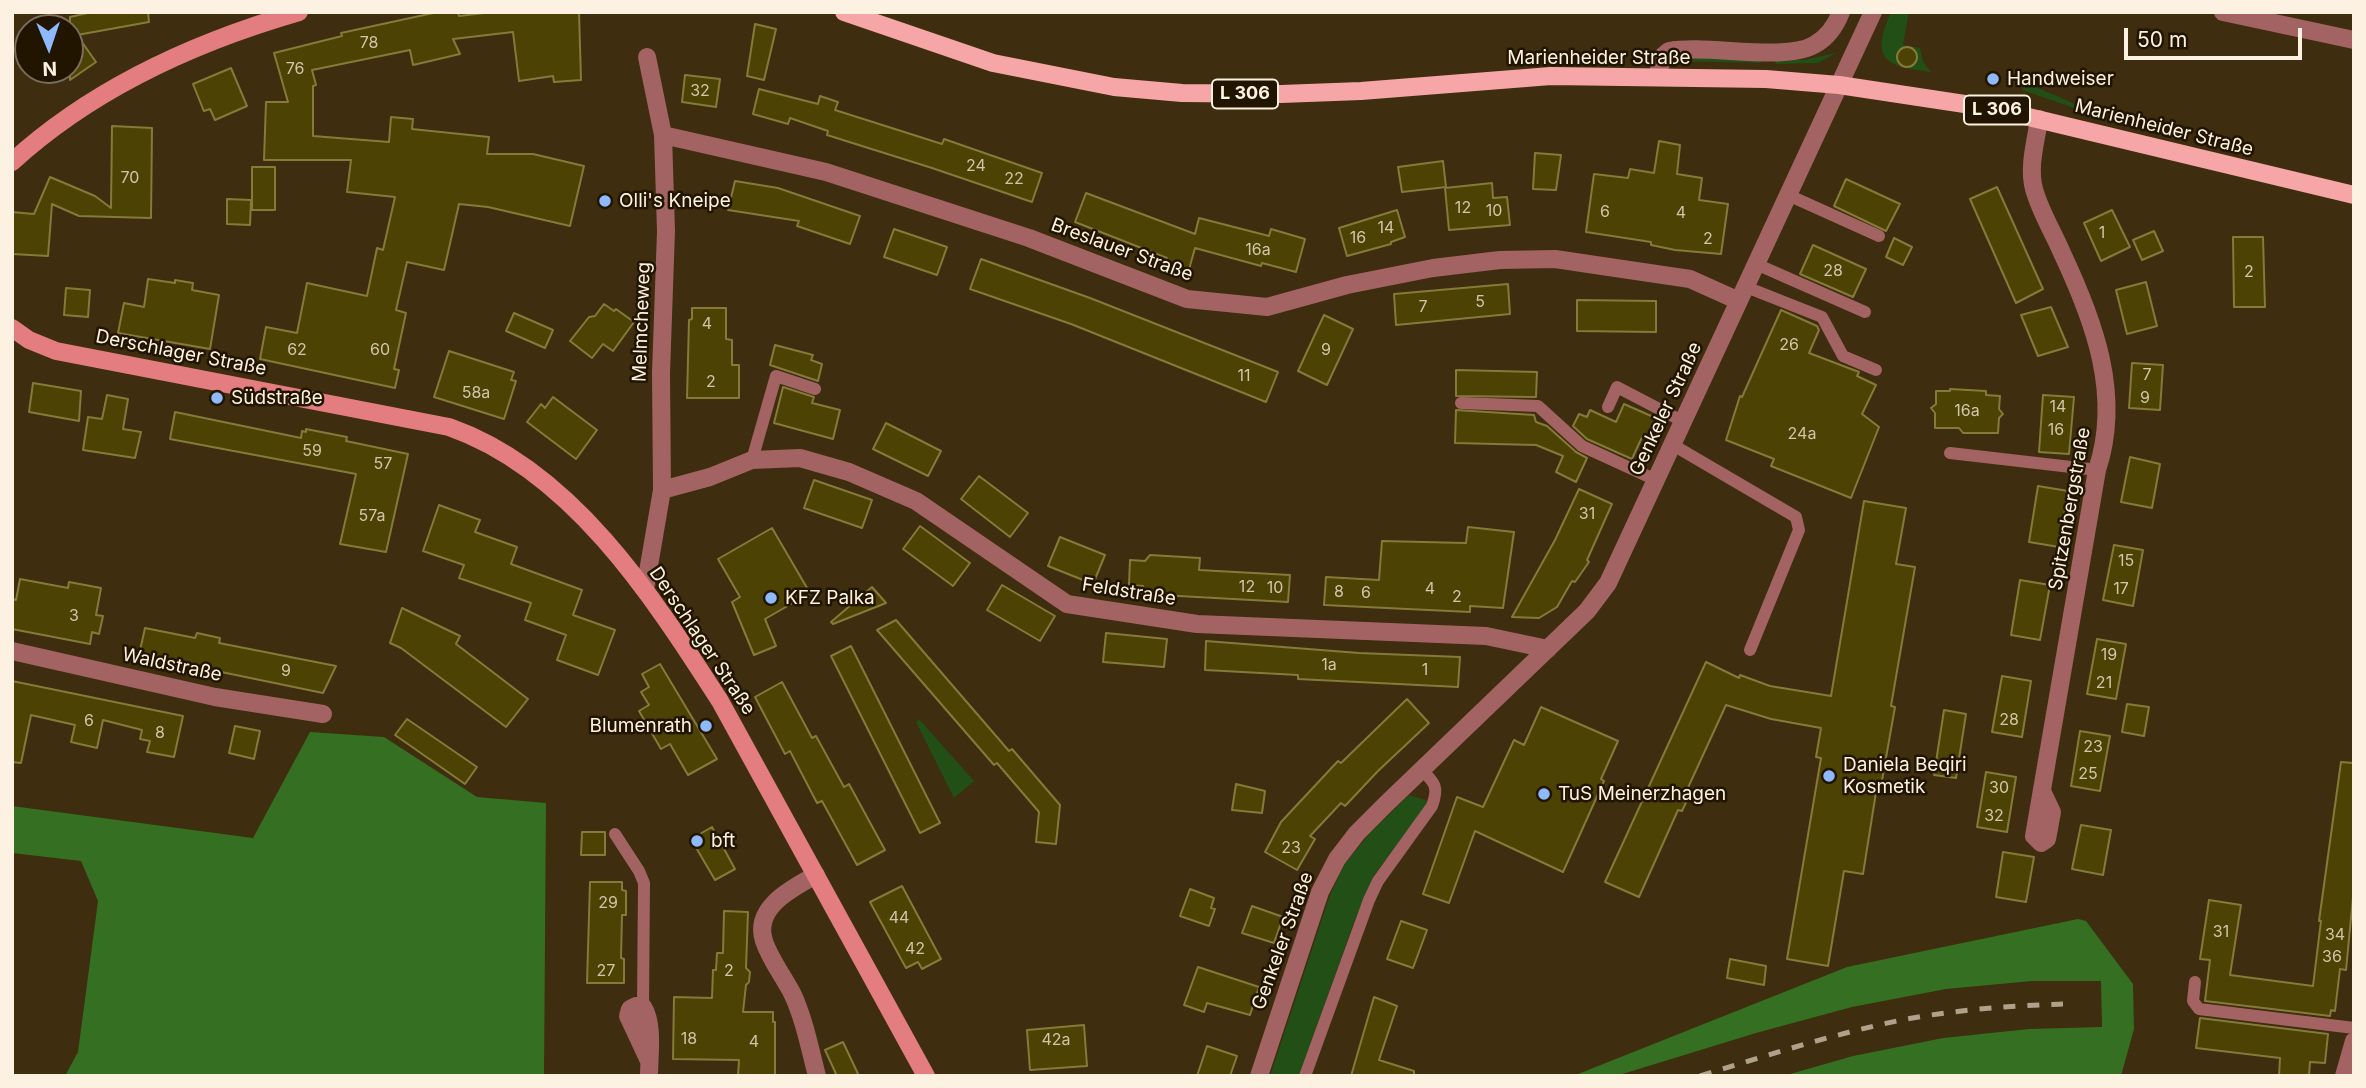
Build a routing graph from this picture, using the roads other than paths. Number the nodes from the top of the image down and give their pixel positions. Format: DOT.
graph roads {
  1 [pos="299,12"];
  2 [pos="844,12"];
  3 [pos="1841,12"];
  4 [pos="1873,12"];
  5 [pos="2223,12"];
  6 [pos="2354,40"];
  7 [pos="647,57"];
  8 [pos="1657,77"];
  9 [pos="1839,85"];
  10 [pos="2039,119"];
  11 [pos="663,135"];
  12 [pos="12,163"];
  13 [pos="1788,195"];
  14 [pos="2354,195"];
  15 [pos="1879,236"];
  16 [pos="1756,264"];
  17 [pos="1743,294"];
  18 [pos="1865,312"];
  19 [pos="14,335"];
  20 [pos="1876,370"];
  21 [pos="815,388"];
  22 [pos="1461,403"];
  23 [pos="1608,407"];
  24 [pos="1684,422"];
  25 [pos="1673,445"];
  26 [pos="1950,453"];
  27 [pos="752,460"];
  28 [pos="2097,470"];
  29 [pos="1656,480"];
  30 [pos="662,490"];
  31 [pos="645,589"];
  32 [pos="1548,649"];
  33 [pos="1750,650"];
  34 [pos="12,651"];
  35 [pos="323,714"];
  36 [pos="1422,770"];
  37 [pos="2042,791"];
  38 [pos="615,834"];
  39 [pos="816,875"];
  40 [pos="2195,982"];
  41 [pos="643,1007"];
  42 [pos="2354,1028"];
  43 [pos="2354,1041"];
  44 [pos="649,1069"];
  45 [pos="817,1076"];
  46 [pos="926,1076"];
  47 [pos="1259,1076"];
  48 [pos="1305,1076"];
  49 [pos="2344,1076"];
  1 -- 12 [label="main road"];
  2 -- 8 [label="main road, Marienheider Straße / L 306"];
  3 -- 8 [label="street"];
  4 -- 9 [label="street, Genkeler Straße"];
  5 -- 6 [label="street"];
  7 -- 11 [label="street, Melmcheweg"];
  8 -- 9 [label="main road, Marienheider Straße / L 306"];
  9 -- 10 [label="main road, Marienheider Straße / L 306"];
  9 -- 13 [label="street, Genkeler Straße"];
  10 -- 14 [label="main road, Marienheider Straße / L 306"];
  10 -- 28 [label="street, Spitzenbergstraße"];
  11 -- 17 [label="street, Breslauer Straße"];
  11 -- 30 [label="street, Melmcheweg"];
  13 -- 15 [label="lane"];
  13 -- 16 [label="street, Genkeler Straße"];
  16 -- 17 [label="street, Genkeler Straße"];
  16 -- 18 [label="lane"];
  17 -- 20 [label="lane"];
  17 -- 24 [label="street, Genkeler Straße"];
  19 -- 31 [label="main road, Derschlager Straße"];
  21 -- 27 [label="lane"];
  22 -- 29 [label="lane"];
  23 -- 24 [label="lane"];
  24 -- 25 [label="street, Genkeler Straße"];
  25 -- 29 [label="street, Genkeler Straße"];
  25 -- 33 [label="lane"];
  26 -- 28 [label="lane"];
  27 -- 30 [label="street, Feldstraße"];
  27 -- 32 [label="street, Feldstraße"];
  28 -- 37 [label="street, Spitzenbergstraße"];
  29 -- 32 [label="street, Genkeler Straße"];
  30 -- 31 [label="street, Melmcheweg"];
  31 -- 39 [label="main road, Derschlager Straße"];
  32 -- 36 [label="street, Genkeler Straße"];
  34 -- 35 [label="street, Waldstraße"];
  36 -- 47 [label="street, Genkeler Straße"];
  36 -- 48 [label="lane"];
  38 -- 41 [label="lane"];
  39 -- 45 [label="street"];
  39 -- 46 [label="main road, Derschlager Straße"];
  40 -- 42 [label="lane"];
  41 -- 44 [label="street"];
  43 -- 49 [label="street"];
}
